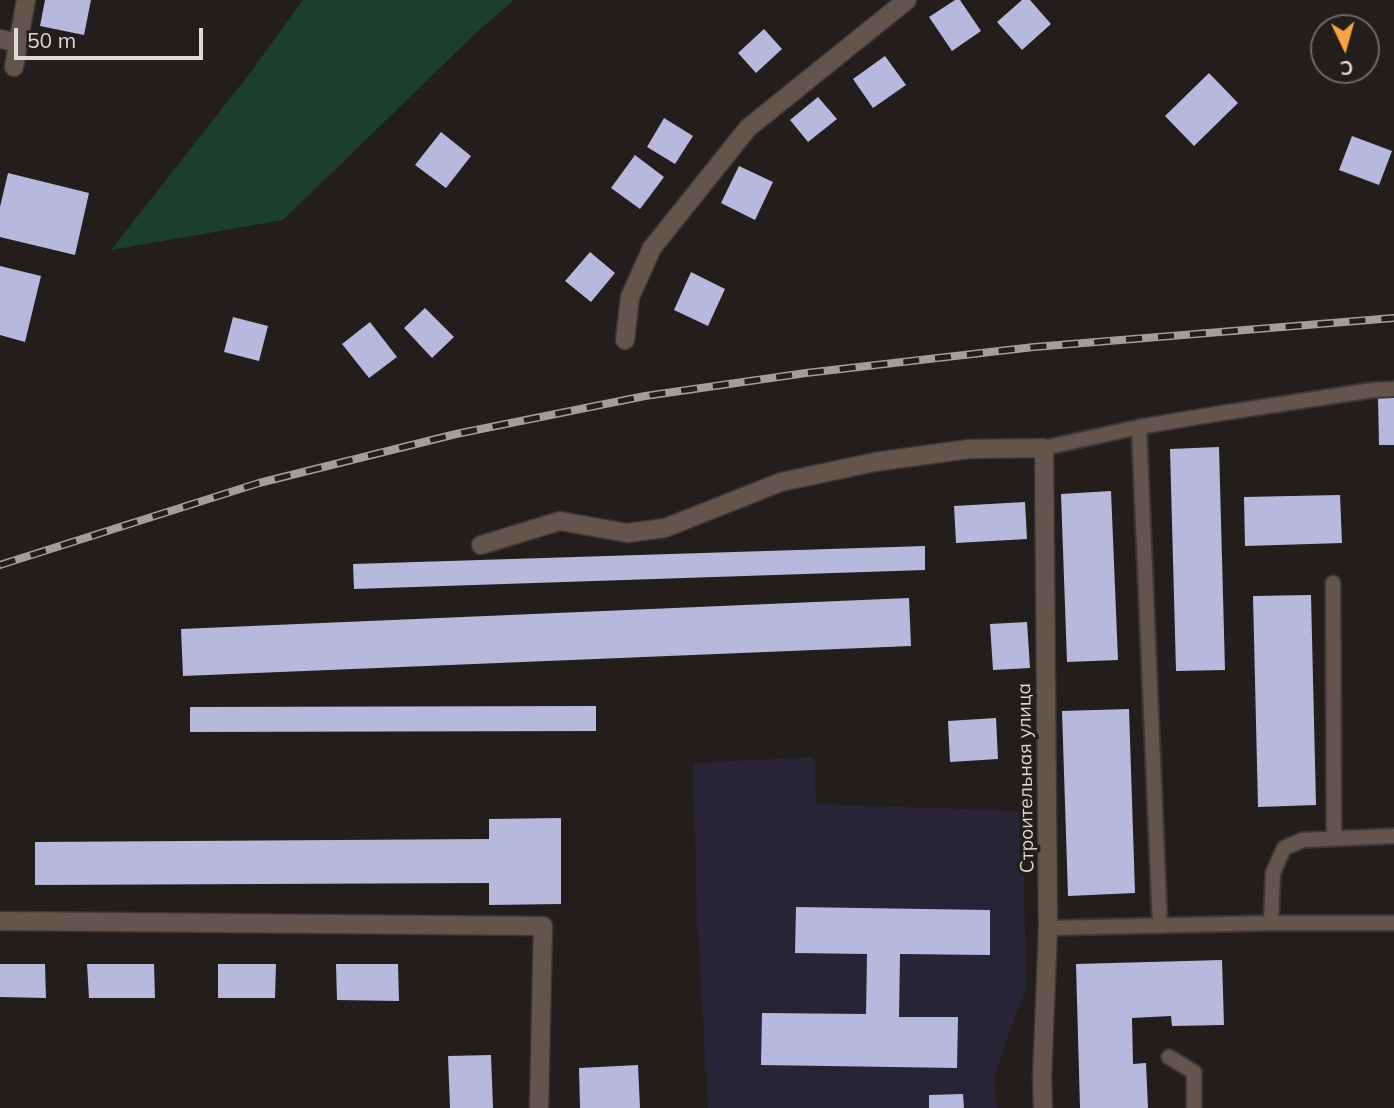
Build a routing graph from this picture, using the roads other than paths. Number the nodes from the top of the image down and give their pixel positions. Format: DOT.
graph roads {
  1 [pos="26,0"];
  2 [pos="907,0"];
  3 [pos="0,39"];
  4 [pos="19,43"];
  5 [pos="14,67"];
  6 [pos="625,340"];
  7 [pos="1394,390"];
  8 [pos="1139,427"];
  9 [pos="1044,448"];
  10 [pos="481,545"];
  11 [pos="1333,583"];
  12 [pos="1394,836"];
  13 [pos="1334,838"];
  14 [pos="0,921"];
  15 [pos="1271,923"];
  16 [pos="1394,923"];
  17 [pos="1160,926"];
  18 [pos="1048,928"];
  19 [pos="1169,1057"];
  20 [pos="539,1108"];
  21 [pos="1043,1108"];
  22 [pos="1194,1108"];
  1 -- 4 [label="street"];
  2 -- 6 [label="street"];
  3 -- 4 [label="street"];
  4 -- 5 [label="street"];
  7 -- 8 [label="lane"];
  8 -- 9 [label="lane"];
  8 -- 17 [label="lane"];
  9 -- 10 [label="street"];
  9 -- 18 [label="street, Строительная улица"];
  11 -- 13 [label="lane"];
  12 -- 13 [label="lane"];
  13 -- 15 [label="lane"];
  14 -- 20 [label="street"];
  15 -- 16 [label="lane"];
  15 -- 17 [label="lane"];
  17 -- 18 [label="lane"];
  18 -- 21 [label="street, Строительная улица"];
  19 -- 22 [label="lane"];
}
